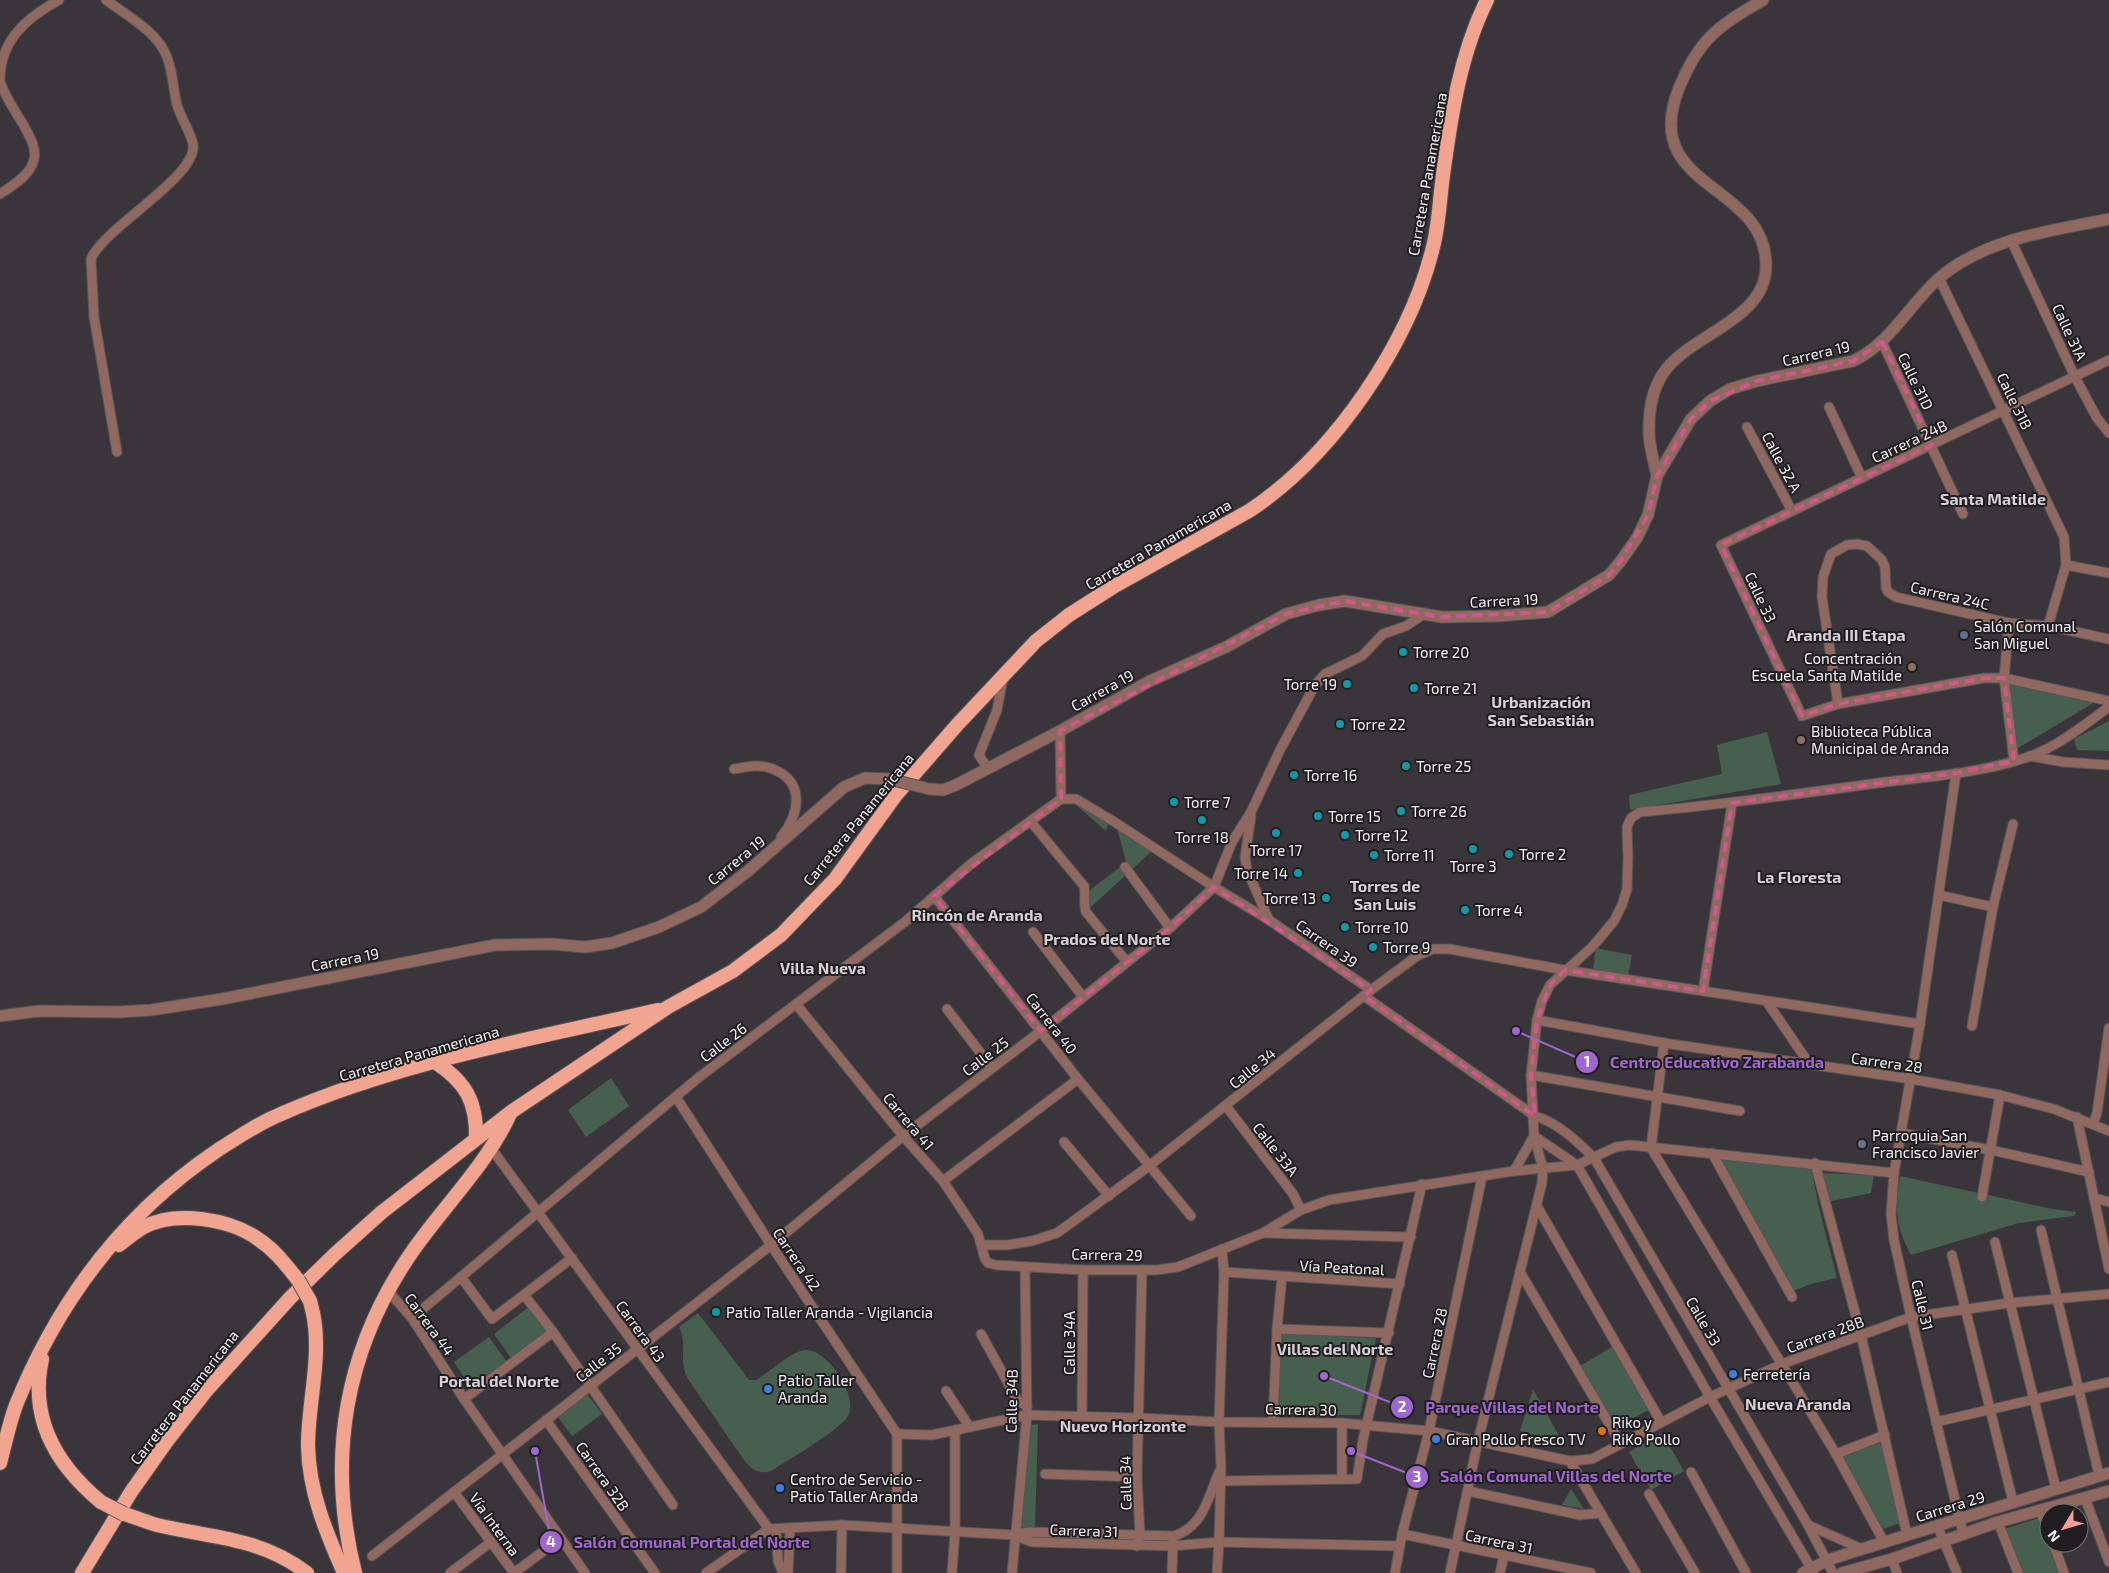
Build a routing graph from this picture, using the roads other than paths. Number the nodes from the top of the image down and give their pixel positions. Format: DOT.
graph roads {
  1 [pos="59,0"];
  2 [pos="106,0"];
  3 [pos="1487,0"];
  4 [pos="1763,0"];
  5 [pos="0,194"];
  6 [pos="2109,218"];
  7 [pos="2011,240"];
  8 [pos="1940,278"];
  9 [pos="1882,342"];
  10 [pos="2109,360"];
  11 [pos="2076,377"];
  12 [pos="1829,407"];
  13 [pos="2004,411"];
  14 [pos="1747,427"];
  15 [pos="2109,433"];
  16 [pos="1932,445"];
  17 [pos="117,452"];
  18 [pos="1657,476"];
  19 [pos="1862,478"];
  20 [pos="1792,511"];
  21 [pos="1963,514"];
  22 [pos="1721,545"];
  23 [pos="2066,565"];
  24 [pos="2109,573"];
  25 [pos="1424,614"];
  26 [pos="2010,623"];
  27 [pos="2048,626"];
  28 [pos="2109,639"];
  29 [pos="1005,672"];
  30 [pos="2004,678"];
  31 [pos="2109,701"];
  32 [pos="1838,704"];
  33 [pos="2109,707"];
  34 [pos="1060,731"];
  35 [pos="2030,756"];
  36 [pos="2014,761"];
  37 [pos="2109,765"];
  38 [pos="988,768"];
  39 [pos="734,769"];
  40 [pos="1956,773"];
  41 [pos="1061,799"];
  42 [pos="1732,803"];
  43 [pos="1251,812"];
  44 [pos="1031,822"];
  45 [pos="2013,824"];
  46 [pos="765,856"];
  47 [pos="1125,867"];
  48 [pos="1214,887"];
  49 [pos="1938,895"];
  50 [pos="934,896"];
  51 [pos="1994,907"];
  52 [pos="1269,920"];
  53 [pos="1170,928"];
  54 [pos="1033,932"];
  55 [pos="1127,962"];
  56 [pos="1565,970"];
  57 [pos="1703,991"];
  58 [pos="1368,993"];
  59 [pos="1083,997"];
  60 [pos="1767,1002"];
  61 [pos="796,1004"];
  62 [pos="668,1007"];
  63 [pos="947,1009"];
  64 [pos="0,1016"];
  65 [pos="1537,1020"];
  66 [pos="1920,1024"];
  67 [pos="1972,1026"];
  68 [pos="2109,1028"];
  69 [pos="1042,1031"];
  70 [pos="1664,1043"];
  71 [pos="436,1062"];
  72 [pos="1810,1065"];
  73 [pos="992,1068"];
  74 [pos="1531,1075"];
  75 [pos="1078,1079"];
  76 [pos="1911,1079"];
  77 [pos="2000,1095"];
  78 [pos="676,1097"];
  79 [pos="1657,1097"];
  80 [pos="1226,1106"];
  81 [pos="1740,1111"];
  82 [pos="511,1112"];
  83 [pos="1535,1116"];
  84 [pos="2077,1117"];
  85 [pos="2093,1124"];
  86 [pos="2109,1131"];
  87 [pos="1901,1133"];
  88 [pos="903,1136"];
  89 [pos="1534,1136"];
  90 [pos="476,1139"];
  91 [pos="1064,1142"];
  92 [pos="491,1148"];
  93 [pos="1651,1148"];
  94 [pos="1991,1150"];
  95 [pos="1712,1153"];
  96 [pos="1594,1158"];
  97 [pos="1815,1163"];
  98 [pos="1578,1165"];
  99 [pos="1149,1166"];
  100 [pos="1542,1168"];
  101 [pos="1514,1171"];
  102 [pos="2089,1172"];
  103 [pos="1894,1173"];
  104 [pos="1482,1177"];
  105 [pos="943,1181"];
  106 [pos="1422,1184"];
  107 [pos="1108,1196"];
  108 [pos="1982,1197"];
  109 [pos="2094,1198"];
  110 [pos="2109,1202"];
  111 [pos="1537,1206"];
  112 [pos="1301,1210"];
  113 [pos="539,1212"];
  114 [pos="1191,1216"];
  115 [pos="2041,1230"];
  116 [pos="1264,1233"];
  117 [pos="1411,1237"];
  118 [pos="1995,1242"];
  119 [pos="771,1245"];
  120 [pos="982,1245"];
  121 [pos="1222,1249"];
  122 [pos="1952,1256"];
  123 [pos="572,1258"];
  124 [pos="988,1263"];
  125 [pos="1025,1266"];
  126 [pos="2109,1269"];
  127 [pos="1083,1270"];
  128 [pos="1142,1270"];
  129 [pos="1224,1272"];
  130 [pos="1520,1272"];
  131 [pos="461,1277"];
  132 [pos="1282,1277"];
  133 [pos="81,1282"];
  134 [pos="1400,1284"];
  135 [pos="387,1290"];
  136 [pos="2109,1294"];
  137 [pos="524,1295"];
  138 [pos="1792,1297"];
  139 [pos="2057,1297"];
  140 [pos="2010,1303"];
  141 [pos="1965,1308"];
  142 [pos="1911,1317"];
  143 [pos="412,1318"];
  144 [pos="1278,1329"];
  145 [pos="553,1332"];
  146 [pos="1389,1333"];
  147 [pos="981,1334"];
  148 [pos="1860,1335"];
  149 [pos="46,1338"];
  150 [pos="637,1349"];
  151 [pos="1782,1364"];
  152 [pos="2109,1382"];
  153 [pos="590,1386"];
  154 [pos="1727,1389"];
  155 [pos="2079,1389"];
  156 [pos="946,1392"];
  157 [pos="1710,1396"];
  158 [pos="464,1399"];
  159 [pos="2034,1400"];
  160 [pos="1990,1410"];
  161 [pos="1027,1411"];
  162 [pos="1082,1416"];
  163 [pos="1138,1418"];
  164 [pos="546,1420"];
  165 [pos="1273,1421"];
  166 [pos="1219,1422"];
  167 [pos="1661,1422"];
  168 [pos="1936,1422"];
  169 [pos="1342,1423"];
  170 [pos="1367,1425"];
  171 [pos="969,1426"];
  172 [pos="955,1430"];
  173 [pos="1430,1431"];
  174 [pos="897,1434"];
  175 [pos="1885,1435"];
  176 [pos="1478,1441"];
  177 [pos="1621,1444"];
  178 [pos="503,1454"];
  179 [pos="1836,1454"];
  180 [pos="1570,1461"];
  181 [pos="0,1463"];
  182 [pos="1221,1467"];
  183 [pos="1691,1472"];
  184 [pos="1045,1474"];
  185 [pos="2104,1474"];
  186 [pos="1138,1477"];
  187 [pos="1342,1479"];
  188 [pos="1220,1481"];
  189 [pos="2056,1489"];
  190 [pos="2109,1490"];
  191 [pos="1468,1491"];
  192 [pos="454,1492"];
  193 [pos="1649,1494"];
  194 [pos="2085,1498"];
  195 [pos="2013,1502"];
  196 [pos="2068,1503"];
  197 [pos="673,1505"];
  198 [pos="2039,1511"];
  199 [pos="1601,1513"];
  200 [pos="1959,1518"];
  201 [pos="1998,1522"];
  202 [pos="842,1525"];
  203 [pos="1808,1525"];
  204 [pos="1937,1525"];
  205 [pos="897,1527"];
  206 [pos="773,1529"];
  207 [pos="790,1529"];
  208 [pos="954,1532"];
  209 [pos="1963,1533"];
  210 [pos="1014,1534"];
  211 [pos="1402,1534"];
  212 [pos="1908,1535"];
  213 [pos="1140,1536"];
  214 [pos="561,1538"];
  215 [pos="1943,1540"];
  216 [pos="1173,1541"];
  217 [pos="491,1542"];
  218 [pos="1219,1542"];
  219 [pos="1884,1542"];
  220 [pos="1137,1546"];
  221 [pos="1400,1546"];
  222 [pos="1456,1546"];
  223 [pos="1862,1549"];
  224 [pos="2057,1553"];
  225 [pos="372,1556"];
  226 [pos="1504,1556"];
  227 [pos="1892,1558"];
  228 [pos="1828,1560"];
  229 [pos="2109,1562"];
  230 [pos="1810,1571"];
  231 [pos="82,1573"];
  232 [pos="307,1573"];
  233 [pos="344,1573"];
  234 [pos="355,1573"];
  235 [pos="450,1573"];
  236 [pos="514,1573"];
  237 [pos="585,1573"];
  238 [pos="655,1573"];
  239 [pos="706,1573"];
  240 [pos="783,1573"];
  241 [pos="788,1573"];
  242 [pos="841,1573"];
  243 [pos="897,1573"];
  244 [pos="952,1573"];
  245 [pos="1012,1573"];
  246 [pos="1172,1573"];
  247 [pos="1217,1573"];
  248 [pos="1395,1573"];
  249 [pos="1450,1573"];
  250 [pos="1500,1573"];
  251 [pos="1592,1573"];
  252 [pos="1636,1573"];
  253 [pos="1694,1573"];
  254 [pos="1746,1573"];
  255 [pos="1833,1573"];
  256 [pos="1842,1573"];
  257 [pos="1897,1573"];
  258 [pos="1957,1573"];
  259 [pos="2018,1573"];
  260 [pos="2064,1573"];
  1 -- 5 [label="street"];
  2 -- 17 [label="street"];
  3 -- 29 [label="highway, Carretera Panamericana"];
  4 -- 18 [label="street"];
  6 -- 7 [label="street, Carrera 19"];
  7 -- 8 [label="street, Carrera 19"];
  7 -- 11 [label="street, Calle 31A"];
  8 -- 9 [label="street, Carrera 19"];
  8 -- 13 [label="street, Calle 31B"];
  9 -- 16 [label="street, Calle 31D"];
  9 -- 18 [label="street, Carrera 19"];
  10 -- 11 [label="street, Carrera 24B"];
  11 -- 13 [label="street, Carrera 24B"];
  11 -- 15 [label="street, Calle 31A"];
  12 -- 19 [label="street"];
  13 -- 16 [label="street, Carrera 24B"];
  13 -- 23 [label="street, Calle 31B"];
  14 -- 20 [label="street, Calle 32 A"];
  16 -- 19 [label="street, Carrera 24B"];
  16 -- 21 [label="street, Calle 31D"];
  18 -- 25 [label="street, Carrera 19"];
  19 -- 20 [label="street, Carrera 24B"];
  20 -- 22 [label="street, Carrera 24B"];
  22 -- 32 [label="street, Calle 33"];
  23 -- 24 [label="street"];
  23 -- 27 [label="street"];
  25 -- 34 [label="street, Carrera 19"];
  25 -- 43 [label="street"];
  26 -- 27 [label="street, Carrera 24C"];
  26 -- 30 [label="street"];
  26 -- 32 [label="street, Carrera 24C"];
  27 -- 28 [label="street, Carrera 24C"];
  29 -- 38 [label="street"];
  29 -- 62 [label="highway, Carretera Panamericana"];
  30 -- 31 [label="street"];
  30 -- 32 [label="street"];
  30 -- 36 [label="street"];
  33 -- 35 [label="street"];
  34 -- 38 [label="street, Carrera 19"];
  34 -- 41 [label="street"];
  35 -- 36 [label="street"];
  35 -- 37 [label="street"];
  36 -- 40 [label="street"];
  38 -- 46 [label="street, Carrera 19, bridge"];
  39 -- 46 [label="street"];
  40 -- 42 [label="street"];
  40 -- 49 [label="street, Calle 31"];
  41 -- 44 [label="street, Calle 26"];
  41 -- 48 [label="street, Carrera 39"];
  42 -- 56 [label="street"];
  42 -- 57 [label="street"];
  43 -- 48 [label="street"];
  43 -- 52 [label="street"];
  44 -- 50 [label="street, Calle 26"];
  44 -- 55 [label="street"];
  45 -- 51 [label="street"];
  46 -- 64 [label="street, Carrera 19"];
  47 -- 53 [label="street"];
  48 -- 52 [label="street, Carrera 39"];
  48 -- 53 [label="street, Calle 25"];
  49 -- 51 [label="street"];
  49 -- 66 [label="street, Calle 31"];
  50 -- 61 [label="street, Calle 26"];
  50 -- 69 [label="street, Carrera 40"];
  51 -- 67 [label="street"];
  52 -- 58 [label="street, Carrera 39"];
  53 -- 55 [label="street, Calle 25"];
  54 -- 59 [label="street"];
  55 -- 59 [label="street, Calle 25"];
  56 -- 57 [label="street, Calle 34"];
  56 -- 58 [label="street, Calle 34"];
  56 -- 65 [label="street"];
  57 -- 60 [label="street, Calle 34"];
  58 -- 80 [label="street, Calle 34"];
  58 -- 83 [label="street, Carrera 39"];
  59 -- 69 [label="street, Calle 25"];
  60 -- 66 [label="street, Calle 34"];
  60 -- 72 [label="street"];
  61 -- 78 [label="street, Calle 26"];
  61 -- 88 [label="street, Carrera 41"];
  62 -- 71 [label="highway, Carretera Panamericana"];
  62 -- 82 [label="highway, Carretera Panamericana"];
  63 -- 73 [label="street"];
  65 -- 70 [label="street, Carrera 28"];
  65 -- 74 [label="street"];
  66 -- 76 [label="street, Calle 31"];
  68 -- 85 [label="street"];
  69 -- 73 [label="street, Calle 25"];
  69 -- 75 [label="street, Carrera 40"];
  70 -- 72 [label="street, Carrera 28"];
  70 -- 79 [label="street"];
  71 -- 90 [label="highway"];
  71 -- 133 [label="highway, Carretera Panamericana"];
  72 -- 76 [label="street, Carrera 28"];
  73 -- 88 [label="street, Calle 25"];
  74 -- 79 [label="street"];
  74 -- 83 [label="street"];
  75 -- 99 [label="street, Carrera 40"];
  75 -- 105 [label="street"];
  76 -- 77 [label="street, Carrera 28"];
  76 -- 87 [label="street, Calle 31"];
  77 -- 84 [label="street, Carrera 28"];
  77 -- 94 [label="street"];
  78 -- 113 [label="street, Calle 26"];
  78 -- 119 [label="street, Carrera 42"];
  79 -- 81 [label="street"];
  79 -- 93 [label="street"];
  80 -- 99 [label="street, Calle 34"];
  80 -- 112 [label="street, Calle 33A"];
  82 -- 90 [label="highway, Carretera Panamericana"];
  82 -- 92 [label="highway"];
  83 -- 89 [label="street"];
  83 -- 96 [label="street, Calle 33"];
  84 -- 85 [label="street, Carrera 28"];
  84 -- 102 [label="street"];
  85 -- 86 [label="street, Carrera 28"];
  87 -- 94 [label="street"];
  87 -- 103 [label="street, Calle 31"];
  88 -- 105 [label="street, Carrera 41"];
  88 -- 119 [label="street, Calle 25"];
  89 -- 98 [label="street"];
  89 -- 100 [label="street"];
  89 -- 101 [label="street"];
  90 -- 231 [label="highway, Carretera Panamericana"];
  91 -- 107 [label="street"];
  92 -- 113 [label="street, Carrera 43"];
  92 -- 135 [label="highway"];
  93 -- 95 [label="street"];
  93 -- 96 [label="street"];
  93 -- 151 [label="street"];
  94 -- 102 [label="street"];
  94 -- 108 [label="street"];
  95 -- 97 [label="street"];
  95 -- 138 [label="street"];
  96 -- 98 [label="street"];
  96 -- 154 [label="street, Calle 33"];
  97 -- 103 [label="street"];
  97 -- 148 [label="street"];
  98 -- 100 [label="street"];
  98 -- 157 [label="street"];
  99 -- 107 [label="street, Calle 34"];
  99 -- 114 [label="street"];
  100 -- 101 [label="street"];
  100 -- 111 [label="street"];
  101 -- 104 [label="street"];
  102 -- 109 [label="street"];
  103 -- 142 [label="street, Calle 31"];
  104 -- 106 [label="street"];
  104 -- 173 [label="street, Carrera 28"];
  105 -- 120 [label="street, Carrera 41"];
  106 -- 112 [label="street"];
  106 -- 117 [label="street, Vía Peatonal"];
  107 -- 120 [label="street, Calle 34"];
  109 -- 110 [label="street"];
  109 -- 126 [label="street"];
  111 -- 130 [label="street"];
  111 -- 167 [label="street"];
  112 -- 116 [label="street"];
  113 -- 123 [label="street, Carrera 43"];
  113 -- 131 [label="street, Calle 26"];
  115 -- 139 [label="street"];
  116 -- 117 [label="street"];
  116 -- 121 [label="street, Carrera 29"];
  117 -- 134 [label="street, Vía Peatonal"];
  118 -- 140 [label="street"];
  119 -- 150 [label="street, Calle 35"];
  119 -- 174 [label="street, Carrera 42"];
  120 -- 124 [label="street, Carrera 41"];
  121 -- 128 [label="street, Carrera 29"];
  121 -- 129 [label="street"];
  122 -- 141 [label="street"];
  123 -- 137 [label="street"];
  123 -- 150 [label="street, Carrera 43"];
  124 -- 125 [label="street, Carrera 29"];
  125 -- 127 [label="street, Carrera 29"];
  125 -- 161 [label="street, Calle 34B"];
  127 -- 128 [label="street, Carrera 29"];
  127 -- 162 [label="street, Calle 34A"];
  128 -- 163 [label="street, Calle 34"];
  129 -- 132 [label="street, Vía Peatonal"];
  129 -- 166 [label="street"];
  130 -- 176 [label="street"];
  130 -- 177 [label="street"];
  131 -- 137 [label="street"];
  131 -- 143 [label="street, Calle 26"];
  132 -- 134 [label="street, Vía Peatonal"];
  132 -- 144 [label="street, Vía Peatonal"];
  133 -- 149 [label="highway, Carretera Panamericana"];
  133 -- 233 [label="highway, bridge"];
  134 -- 146 [label="street, Vía Peatonal"];
  135 -- 143 [label="street, Carrera 44"];
  135 -- 234 [label="highway"];
  136 -- 139 [label="street, Carrera 28B"];
  137 -- 145 [label="street"];
  139 -- 140 [label="street, Carrera 28B"];
  139 -- 155 [label="street"];
  140 -- 141 [label="street, Carrera 28B"];
  140 -- 159 [label="street"];
  141 -- 142 [label="street, Carrera 28B"];
  141 -- 160 [label="street"];
  142 -- 148 [label="street, Carrera 28B"];
  142 -- 168 [label="street, Calle 31"];
  143 -- 158 [label="street, Carrera 44"];
  144 -- 146 [label="street"];
  144 -- 165 [label="street, Vía Peatonal"];
  145 -- 153 [label="street"];
  145 -- 158 [label="street"];
  146 -- 170 [label="street, Vía Peatonal"];
  147 -- 161 [label="street"];
  148 -- 151 [label="street, Carrera 28B"];
  148 -- 175 [label="street"];
  149 -- 181 [label="highway, Carretera Panamericana"];
  149 -- 232 [label="highway, bridge"];
  150 -- 153 [label="street, Calle 35"];
  150 -- 206 [label="street, Carrera 43"];
  151 -- 154 [label="street, Carrera 28B"];
  151 -- 179 [label="street"];
  152 -- 155 [label="street"];
  153 -- 164 [label="street, Calle 35"];
  153 -- 197 [label="street"];
  154 -- 157 [label="street, Carrera 28B"];
  154 -- 203 [label="street, Calle 33"];
  155 -- 159 [label="street"];
  155 -- 185 [label="street"];
  156 -- 171 [label="street"];
  157 -- 167 [label="street, Carrera 28B"];
  157 -- 230 [label="street"];
  158 -- 178 [label="street, Carrera 44"];
  159 -- 160 [label="street"];
  159 -- 189 [label="street"];
  160 -- 168 [label="street"];
  160 -- 195 [label="street"];
  161 -- 162 [label="street, Carrera 30"];
  161 -- 171 [label="street, Carrera 30"];
  161 -- 210 [label="street, Calle 34B"];
  162 -- 163 [label="street, Carrera 30"];
  163 -- 166 [label="street, Carrera 30"];
  163 -- 186 [label="street, Calle 34"];
  164 -- 178 [label="street, Calle 35"];
  164 -- 238 [label="street, Carrera 32B"];
  165 -- 166 [label="street, Carrera 30"];
  165 -- 169 [label="street, Carrera 30"];
  166 -- 182 [label="street"];
  167 -- 177 [label="street, Carrera 28B"];
  168 -- 200 [label="street, Calle 31"];
  169 -- 170 [label="street, Carrera 30"];
  169 -- 187 [label="street"];
  170 -- 173 [label="street, Carrera 30"];
  170 -- 187 [label="street, Vía Peatonal"];
  171 -- 172 [label="street, Carrera 30"];
  172 -- 174 [label="street, Carrera 30"];
  172 -- 208 [label="street"];
  173 -- 176 [label="street, Carrera 30"];
  173 -- 211 [label="street, Carrera 28"];
  174 -- 205 [label="street"];
  175 -- 179 [label="street"];
  175 -- 212 [label="street"];
  176 -- 180 [label="street, Carrera 30"];
  176 -- 191 [label="street"];
  177 -- 180 [label="street, Carrera 28B"];
  178 -- 192 [label="street, Calle 35"];
  178 -- 214 [label="street, Carrera 44"];
  179 -- 219 [label="street"];
  180 -- 199 [label="street"];
  182 -- 188 [label="street"];
  182 -- 216 [label="street"];
  183 -- 254 [label="street"];
  184 -- 186 [label="street"];
  185 -- 189 [label="street, Carrera 29"];
  186 -- 213 [label="street, Calle 34"];
  187 -- 188 [label="street"];
  188 -- 218 [label="street"];
  189 -- 195 [label="street, Carrera 29"];
  190 -- 194 [label="street, Carrera 29"];
  191 -- 199 [label="street"];
  191 -- 222 [label="street"];
  192 -- 217 [label="street, Vía Interna"];
  192 -- 225 [label="street, Calle 35"];
  193 -- 253 [label="street"];
  194 -- 196 [label="street, Carrera 29"];
  194 -- 229 [label="street"];
  195 -- 200 [label="street, Carrera 29"];
  198 -- 201 [label="street, Carrera 29"];
  199 -- 252 [label="street"];
  200 -- 204 [label="street, Carrera 29"];
  200 -- 209 [label="street, Calle 31"];
  201 -- 209 [label="street, Carrera 29"];
  201 -- 259 [label="street"];
  202 -- 205 [label="street, Carrera 31"];
  202 -- 207 [label="street, Carrera 31"];
  202 -- 242 [label="street"];
  203 -- 223 [label="street"];
  203 -- 228 [label="street, Calle 33"];
  204 -- 212 [label="street, Carrera 29"];
  204 -- 215 [label="street"];
  205 -- 208 [label="street, Carrera 31"];
  205 -- 243 [label="street"];
  206 -- 207 [label="street, Carrera 31"];
  206 -- 239 [label="street"];
  206 -- 240 [label="street"];
  207 -- 241 [label="street"];
  208 -- 210 [label="street, Carrera 31"];
  208 -- 244 [label="street"];
  209 -- 215 [label="street, Carrera 29"];
  210 -- 213 [label="street"];
  210 -- 220 [label="street, Carrera 31"];
  210 -- 245 [label="street, Calle 34B"];
  211 -- 221 [label="street, Carrera 28"];
  211 -- 222 [label="street, Carrera 31"];
  212 -- 219 [label="street, Carrera 29"];
  213 -- 216 [label="street"];
  213 -- 220 [label="street, Calle 34"];
  214 -- 236 [label="street, Vía Interna"];
  214 -- 237 [label="street, Carrera 44"];
  215 -- 227 [label="street, Carrera 29"];
  215 -- 258 [label="street"];
  216 -- 218 [label="street, Carrera 31"];
  216 -- 220 [label="street, Carrera 31"];
  216 -- 246 [label="street"];
  217 -- 235 [label="street"];
  217 -- 236 [label="street, Vía Interna"];
  218 -- 221 [label="street, Carrera 31"];
  218 -- 247 [label="street"];
  219 -- 223 [label="street, Carrera 29"];
  221 -- 248 [label="street, Carrera 28"];
  222 -- 226 [label="street, Carrera 31"];
  222 -- 249 [label="street"];
  223 -- 228 [label="street, Carrera 29"];
  224 -- 260 [label="street"];
  226 -- 250 [label="street"];
  226 -- 251 [label="street, Carrera 31"];
  227 -- 256 [label="street, Carrera 29"];
  227 -- 257 [label="street"];
  228 -- 230 [label="street, Carrera 29"];
  228 -- 255 [label="street, Calle 33"];
}
